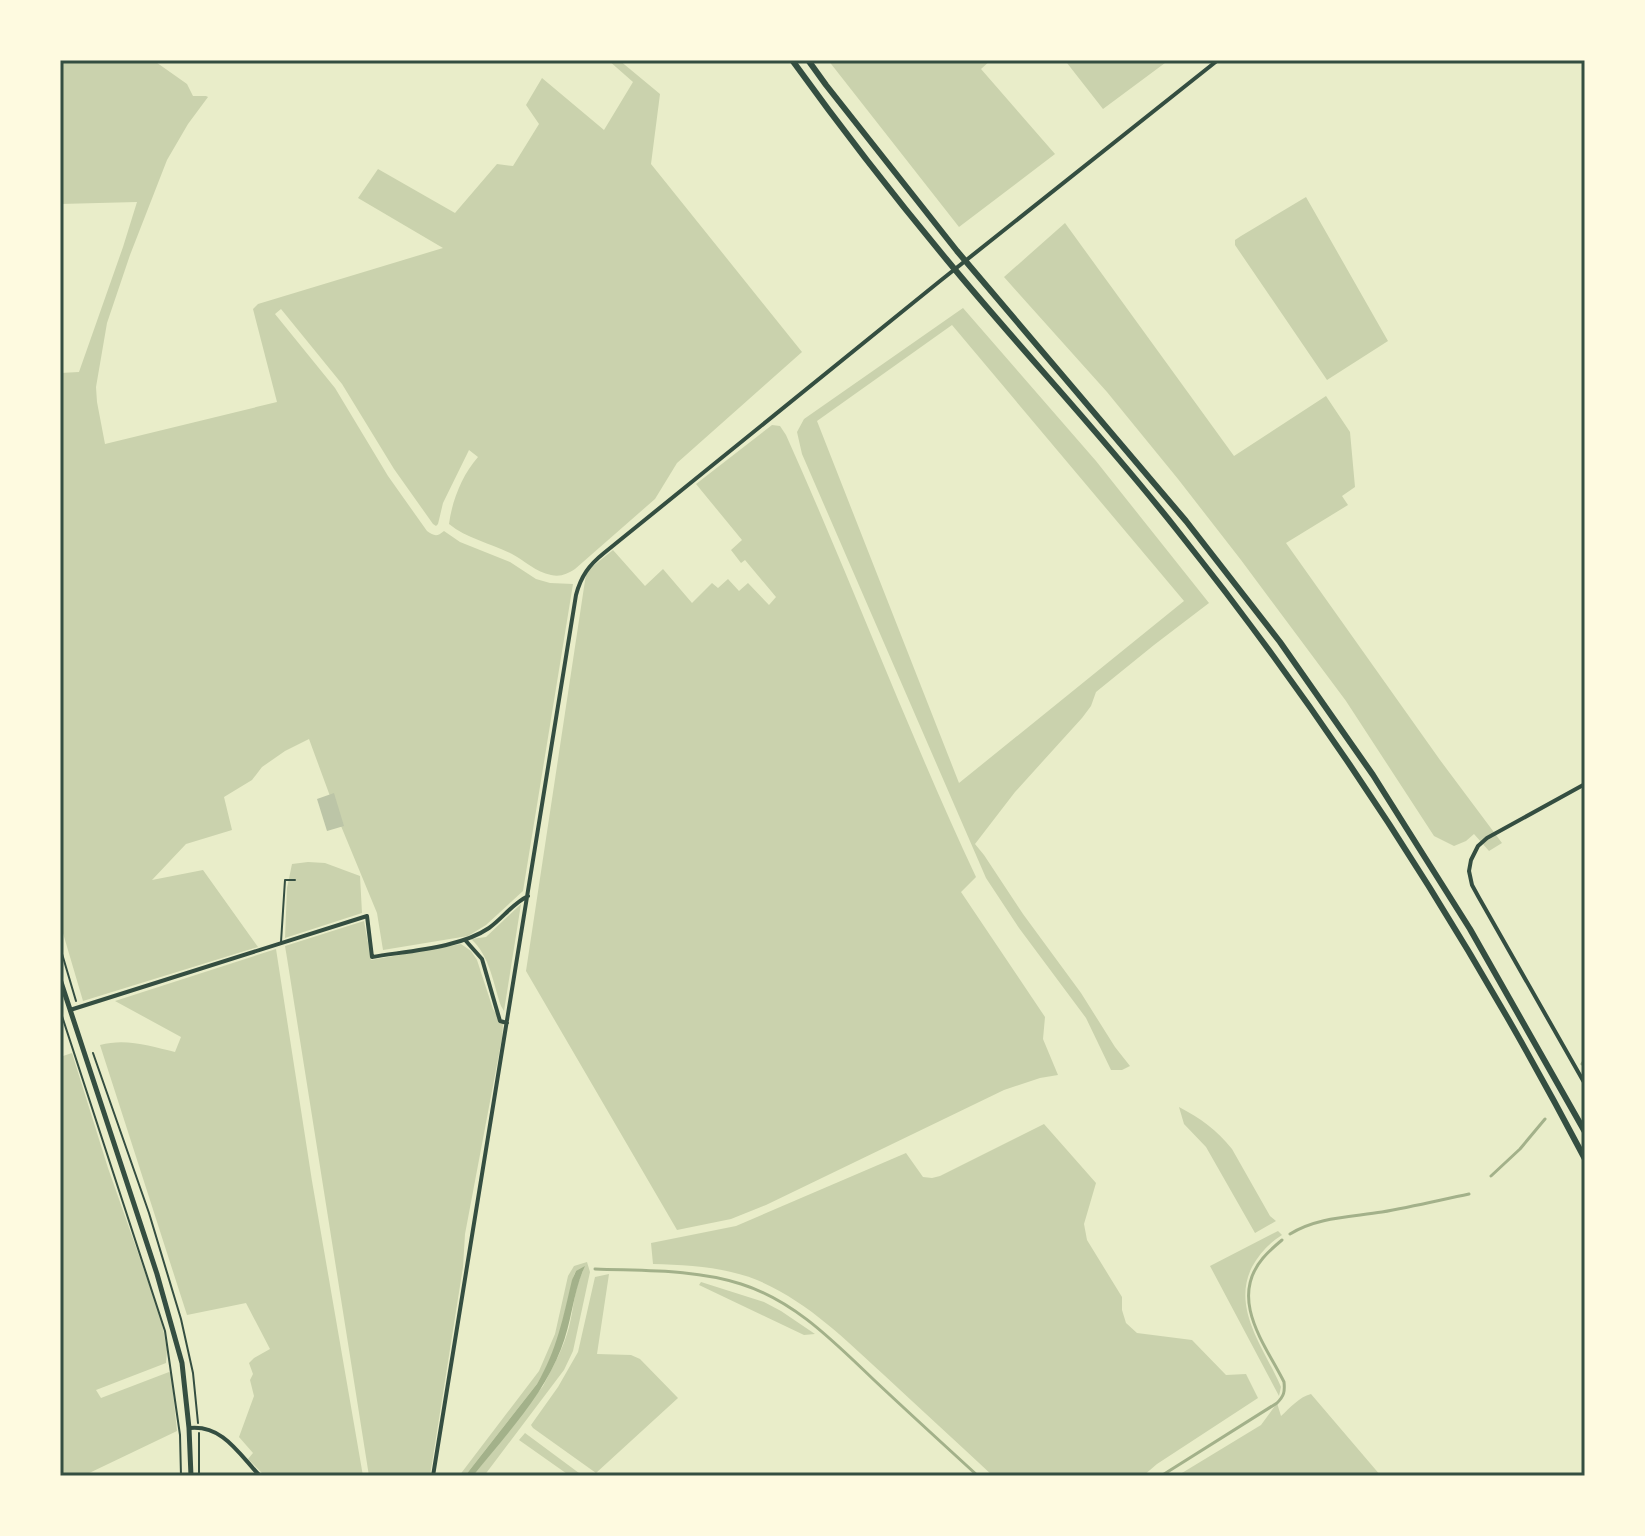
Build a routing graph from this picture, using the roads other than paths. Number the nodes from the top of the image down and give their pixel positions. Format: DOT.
graph roads {
  1 [pos="792,60"];
  2 [pos="808,60"];
  3 [pos="1218,60"];
  4 [pos="1585,784"];
  5 [pos="295,880"];
  6 [pos="528,896"];
  7 [pos="466,941"];
  8 [pos="281,943"];
  9 [pos="60,979"];
  10 [pos="70,1010"];
  11 [pos="507,1023"];
  12 [pos="1585,1084"];
  13 [pos="1585,1132"];
  14 [pos="1585,1159"];
  15 [pos="189,1428"];
  16 [pos="191,1476"];
  17 [pos="260,1476"];
  18 [pos="433,1476"];
  1 -- 14 [label="highway"];
  2 -- 13 [label="highway"];
  3 -- 6 [label="street"];
  4 -- 12 [label="street"];
  5 -- 8 [label="lane"];
  6 -- 7 [label="street"];
  6 -- 11 [label="street"];
  7 -- 8 [label="street"];
  7 -- 11 [label="street"];
  8 -- 10 [label="street"];
  9 -- 10 [label="main road"];
  10 -- 15 [label="main road"];
  11 -- 18 [label="street"];
  15 -- 16 [label="main road"];
  15 -- 17 [label="street"];
}
